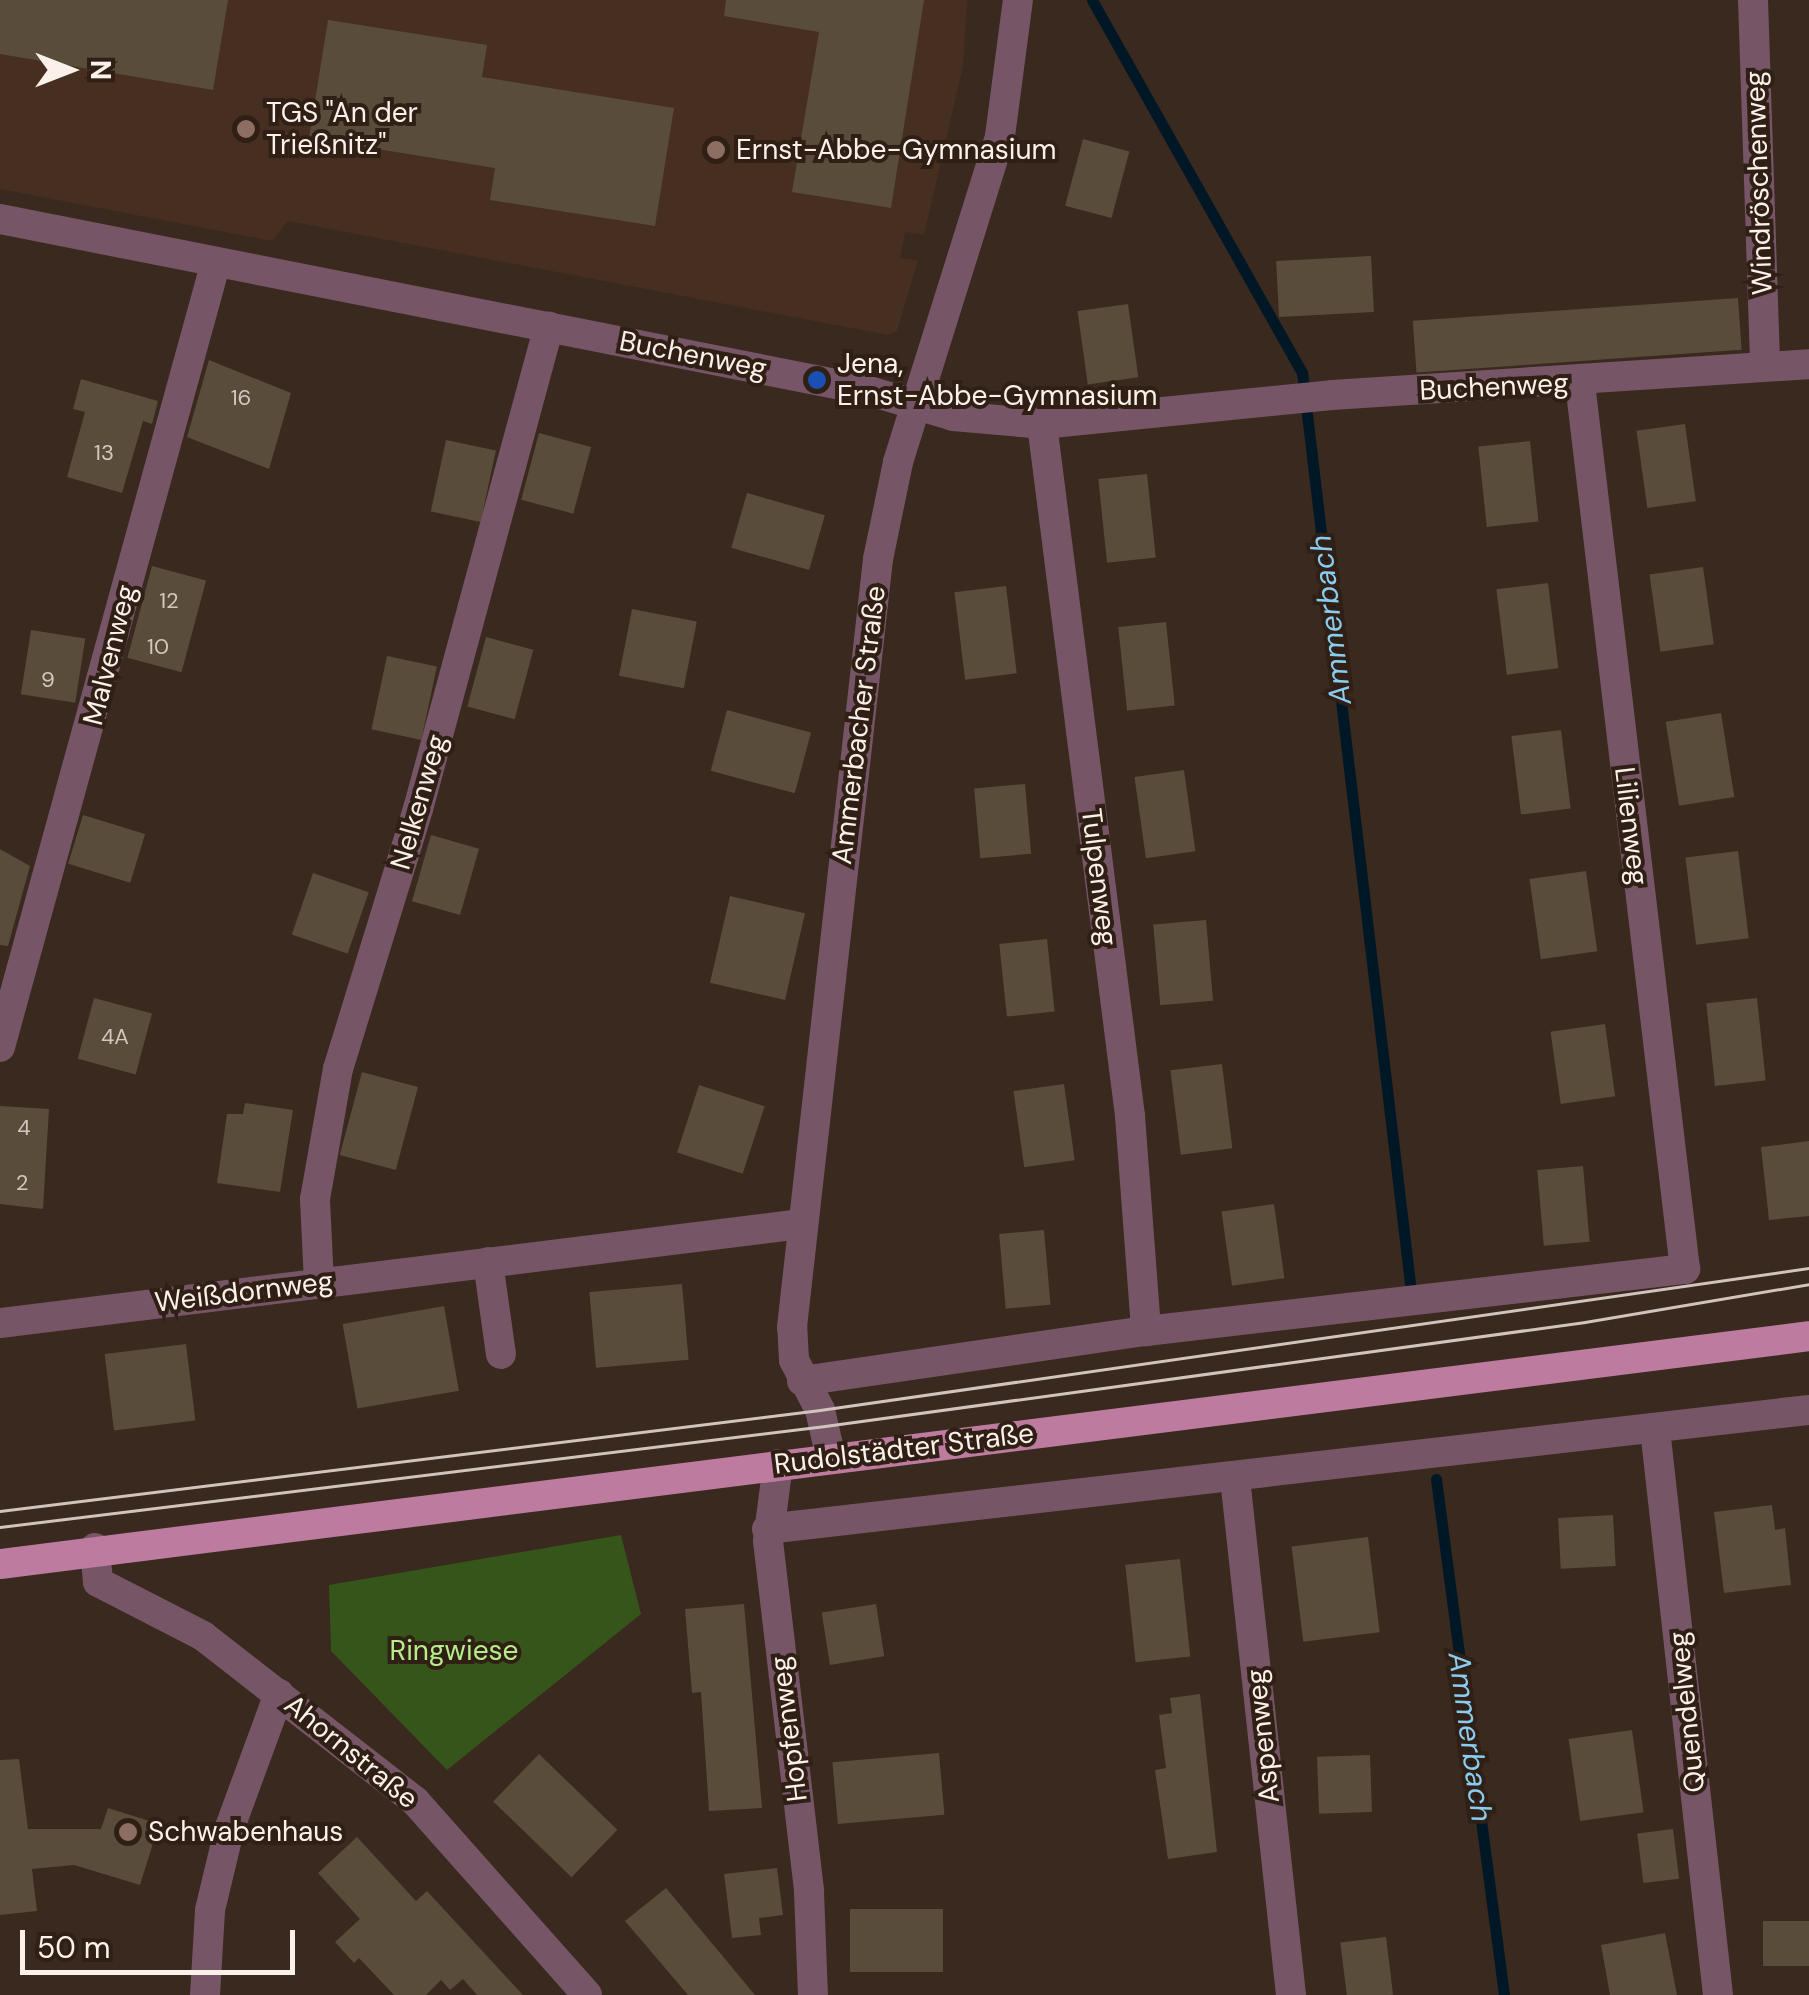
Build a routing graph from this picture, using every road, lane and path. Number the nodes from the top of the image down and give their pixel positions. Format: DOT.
graph roads {
  1 [pos="1018,0"];
  2 [pos="1754,0"];
  3 [pos="0,219"];
  4 [pos="216,262"];
  5 [pos="548,326"];
  6 [pos="1809,364"];
  7 [pos="1765,366"];
  8 [pos="1580,383"];
  9 [pos="917,405"];
  10 [pos="1042,424"];
  11 [pos="0,1047"];
  12 [pos="802,1224"];
  13 [pos="488,1262"];
  14 [pos="320,1282"];
  15 [pos="0,1323"];
  16 [pos="1146,1331"];
  17 [pos="1809,1336"];
  18 [pos="501,1354"];
  19 [pos="802,1381"];
  20 [pos="1809,1410"];
  21 [pos="1655,1429"];
  22 [pos="831,1458"];
  23 [pos="778,1464"];
  24 [pos="1236,1478"];
  25 [pos="768,1541"];
  26 [pos="94,1548"];
  27 [pos="0,1564"];
  28 [pos="279,1694"];
  29 [pos="205,1995"];
  30 [pos="587,1995"];
  31 [pos="812,1995"];
  32 [pos="1291,1995"];
  33 [pos="1718,1995"];
  1 -- 9 [label="street, Ammerbacher Straße"];
  2 -- 7 [label="street, Windröschenweg"];
  3 -- 4 [label="street, Buchenweg"];
  4 -- 5 [label="street, Buchenweg"];
  4 -- 11 [label="street, Malvenweg"];
  5 -- 9 [label="street, Buchenweg"];
  5 -- 14 [label="street, Nelkenweg"];
  6 -- 7 [label="street, Buchenweg"];
  7 -- 8 [label="street, Buchenweg"];
  8 -- 10 [label="street, Buchenweg"];
  8 -- 16 [label="street, Lilienweg"];
  9 -- 10 [label="street, Buchenweg"];
  9 -- 12 [label="street, Ammerbacher Straße"];
  10 -- 16 [label="street, Tulpenweg"];
  12 -- 13 [label="street, Weißdornweg"];
  12 -- 19 [label="street, Ammerbacher Straße"];
  13 -- 14 [label="street, Weißdornweg"];
  13 -- 18 [label="street"];
  14 -- 15 [label="street, Weißdornweg"];
  16 -- 19 [label="street"];
  17 -- 22 [label="main road, Rudolstädter Straße"];
  19 -- 22 [label="street, Ammerbacher Straße"];
  20 -- 21 [label="street"];
  21 -- 24 [label="street"];
  21 -- 33 [label="street, Quendelweg"];
  22 -- 23 [label="main road, Rudolstädter Straße"];
  23 -- 25 [label="street, Hopfenweg"];
  23 -- 26 [label="main road, Rudolstädter Straße"];
  24 -- 25 [label="street"];
  24 -- 32 [label="street, Aspenweg"];
  25 -- 31 [label="street, Hopfenweg"];
  26 -- 27 [label="main road, Rudolstädter Straße"];
  26 -- 28 [label="street, Ahornstraße"];
  28 -- 29 [label="street"];
  28 -- 30 [label="street, Ahornstraße"];
}
